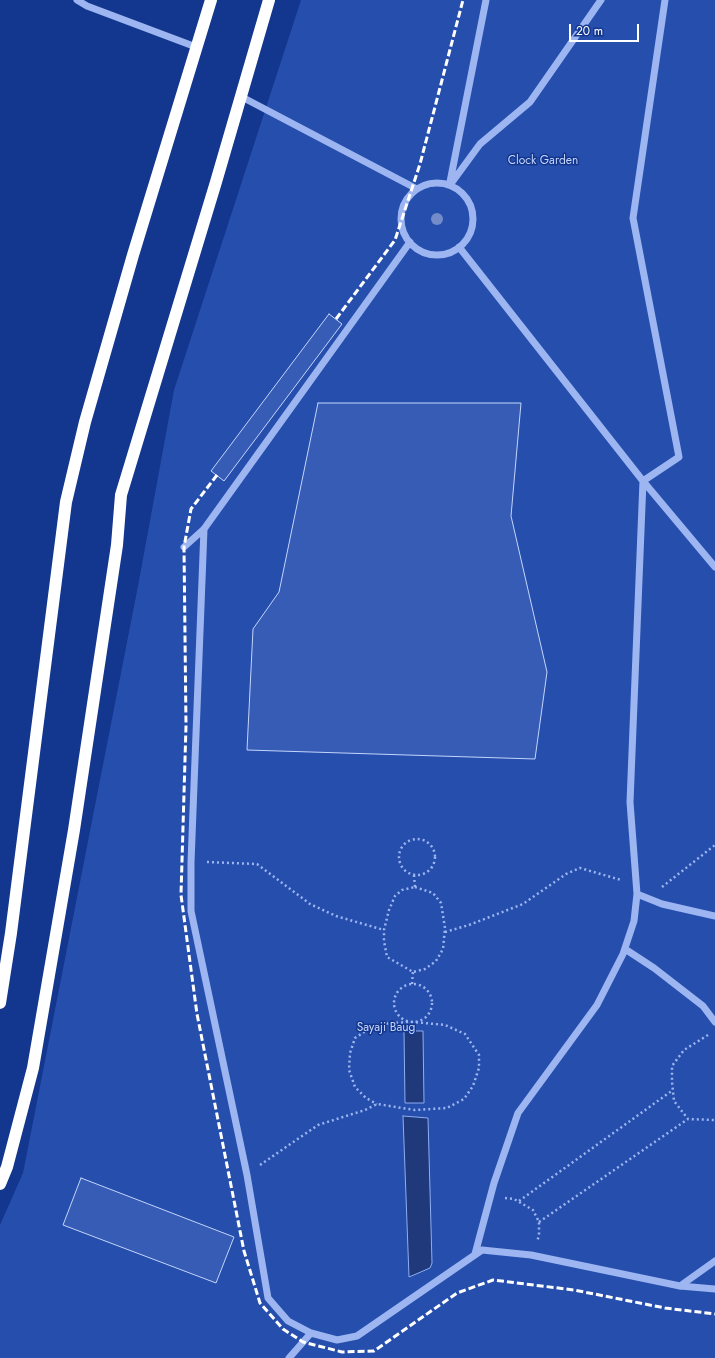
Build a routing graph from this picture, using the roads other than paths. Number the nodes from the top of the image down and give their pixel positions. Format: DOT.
graph roads {
  1 [pos="77,0"];
  2 [pos="211,0"];
  3 [pos="269,0"];
  4 [pos="486,0"];
  5 [pos="600,0"];
  6 [pos="665,0"];
  7 [pos="196,47"];
  8 [pos="240,96"];
  9 [pos="450,185"];
  10 [pos="418,189"];
  11 [pos="410,242"];
  12 [pos="459,247"];
  13 [pos="643,481"];
  14 [pos="204,529"];
  15 [pos="184,547"];
  16 [pos="715,567"];
  17 [pos="637,894"];
  18 [pos="715,916"];
  19 [pos="625,949"];
  20 [pos="0,1003"];
  21 [pos="715,1008"];
  22 [pos="709,1013"];
  23 [pos="715,1022"];
  24 [pos="0,1184"];
  25 [pos="475,1254"];
  26 [pos="715,1261"];
  27 [pos="680,1286"];
  28 [pos="715,1289"];
  29 [pos="311,1333"];
  30 [pos="289,1358"];
  1 -- 7 [label="lane"];
  2 -- 7 [label="highway"];
  3 -- 8 [label="highway"];
  4 -- 9 [label="lane"];
  5 -- 9 [label="lane"];
  6 -- 13 [label="lane"];
  7 -- 20 [label="highway"];
  8 -- 10 [label="lane"];
  8 -- 24 [label="highway"];
  9 -- 10 [label="lane"];
  9 -- 12 [label="lane"];
  10 -- 11 [label="lane"];
  11 -- 12 [label="lane"];
  11 -- 14 [label="lane"];
  12 -- 13 [label="lane"];
  13 -- 16 [label="lane"];
  13 -- 17 [label="lane"];
  14 -- 15 [label="lane"];
  14 -- 29 [label="lane"];
  17 -- 18 [label="lane"];
  17 -- 19 [label="lane"];
  19 -- 22 [label="lane"];
  19 -- 25 [label="lane"];
  21 -- 22 [label="lane"];
  22 -- 23 [label="lane"];
  25 -- 27 [label="lane"];
  25 -- 29 [label="lane"];
  26 -- 27 [label="lane"];
  27 -- 28 [label="lane"];
  29 -- 30 [label="lane"];
}
